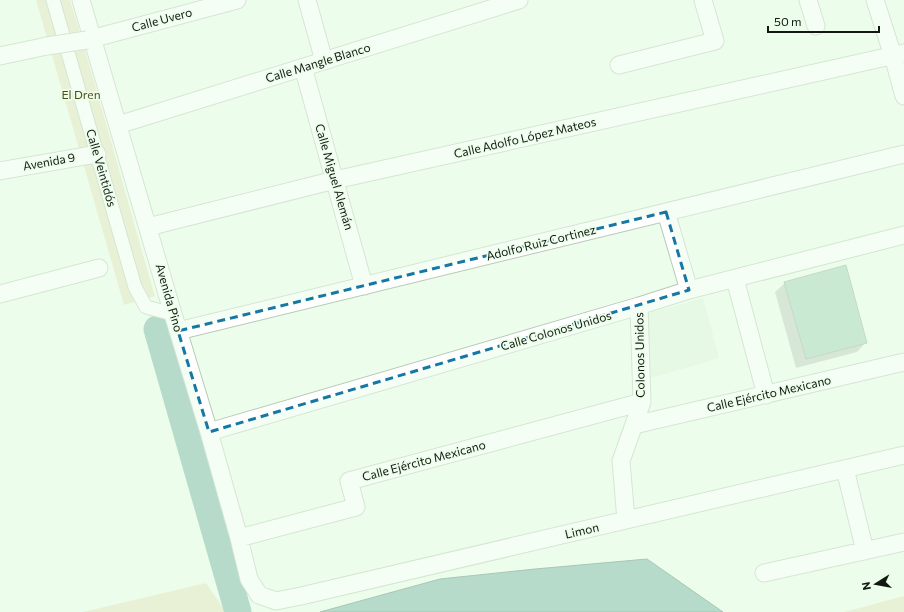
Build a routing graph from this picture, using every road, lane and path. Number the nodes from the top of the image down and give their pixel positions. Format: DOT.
graph roads {
  1 [pos="53,0"];
  2 [pos="82,0"];
  3 [pos="237,0"];
  4 [pos="306,0"];
  5 [pos="519,0"];
  6 [pos="703,0"];
  7 [pos="808,0"];
  8 [pos="875,0"];
  9 [pos="816,26"];
  10 [pos="90,39"];
  11 [pos="899,54"];
  12 [pos="0,56"];
  13 [pos="324,61"];
  14 [pos="619,65"];
  15 [pos="303,67"];
  16 [pos="904,96"];
  17 [pos="118,125"];
  18 [pos="97,154"];
  19 [pos="904,154"];
  20 [pos="0,171"];
  21 [pos="335,180"];
  22 [pos="666,212"];
  23 [pos="148,227"];
  24 [pos="904,235"];
  25 [pos="99,268"];
  26 [pos="736,279"];
  27 [pos="364,286"];
  28 [pos="689,290"];
  29 [pos="0,294"];
  30 [pos="640,306"];
  31 [pos="173,314"];
  32 [pos="178,331"];
  33 [pos="904,362"];
  34 [pos="766,395"];
  35 [pos="642,402"];
  36 [pos="634,425"];
  37 [pos="209,432"];
  38 [pos="904,455"];
  39 [pos="845,469"];
  40 [pos="626,520"];
  41 [pos="239,538"];
  42 [pos="904,542"];
  43 [pos="865,551"];
  44 [pos="764,573"];
  45 [pos="259,595"];
  1 -- 18 [label="street, Calle Veintidós"];
  2 -- 10 [label="street, Avenida Pino"];
  3 -- 10 [label="street, Calle Uvero"];
  4 -- 13 [label="street"];
  5 -- 13 [label="street, Calle Mangle Blanco"];
  6 -- 14 [label="street"];
  7 -- 9 [label="street"];
  8 -- 11 [label="street"];
  10 -- 12 [label="street, Calle Uvero, bridge"];
  10 -- 17 [label="street, Avenida Pino"];
  11 -- 16 [label="street"];
  11 -- 21 [label="street, Calle Adolfo López Mateos"];
  13 -- 15 [label="street, Calle Mangle Blanco"];
  15 -- 17 [label="street, Calle Mangle Blanco"];
  15 -- 21 [label="street, Calle Miguel Alemán"];
  17 -- 23 [label="street, Avenida Pino"];
  18 -- 20 [label="street, Avenida 9"];
  18 -- 31 [label="street, Calle Veintidós"];
  19 -- 22 [label="street, Adolfo Ruiz Cortinez"];
  21 -- 23 [label="street, Calle Adolfo López Mateos"];
  21 -- 27 [label="street, Calle Miguel Alemán"];
  22 -- 27 [label="street, Adolfo Ruiz Cortinez"];
  22 -- 28 [label="street"];
  23 -- 31 [label="street, Avenida Pino"];
  24 -- 26 [label="street, Calle Colonos Unidos"];
  25 -- 29 [label="street"];
  26 -- 28 [label="street, Calle Colonos Unidos"];
  26 -- 34 [label="street"];
  27 -- 32 [label="street, Adolfo Ruiz Cortinez"];
  28 -- 30 [label="street, Calle Colonos Unidos"];
  30 -- 35 [label="street, Colonos Unidos"];
  30 -- 37 [label="street, Calle Colonos Unidos"];
  31 -- 32 [label="street, Avenida Pino"];
  32 -- 37 [label="street, Avenida Pino"];
  33 -- 34 [label="street, Calle Ejército Mexicano"];
  34 -- 36 [label="street, Calle Ejército Mexicano"];
  35 -- 36 [label="street, Colonos Unidos"];
  35 -- 41 [label="street, Calle Ejército Mexicano"];
  36 -- 40 [label="street, Colonos Unidos"];
  37 -- 41 [label="street, Avenida Pino"];
  38 -- 39 [label="street, Limon"];
  39 -- 40 [label="street, Limon"];
  39 -- 43 [label="street"];
  40 -- 45 [label="street, Limon"];
  41 -- 45 [label="street, Avenida Pino"];
  42 -- 43 [label="street"];
  43 -- 44 [label="street"];
}
